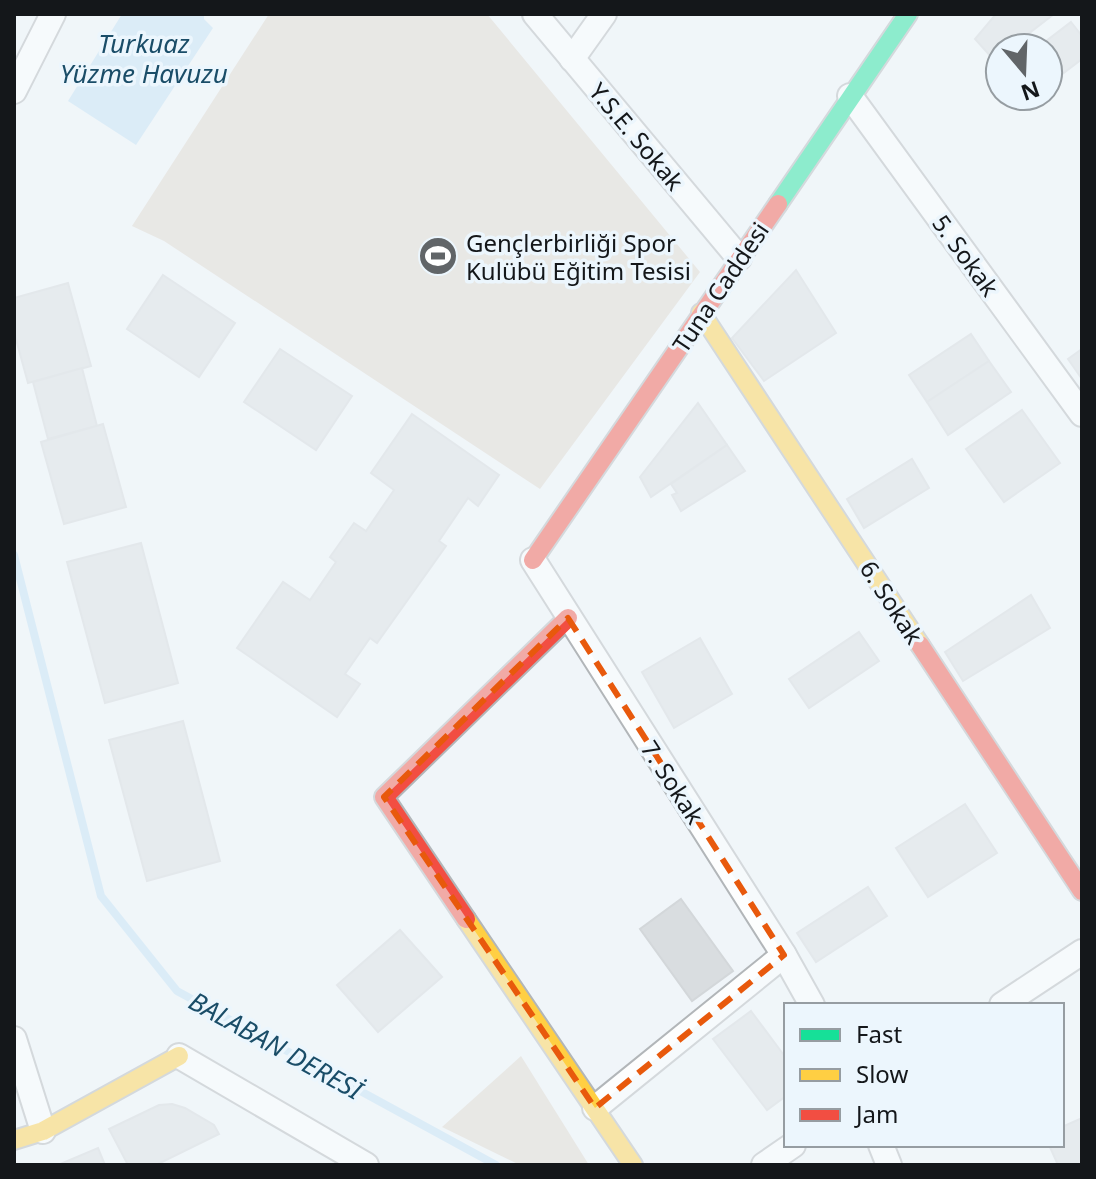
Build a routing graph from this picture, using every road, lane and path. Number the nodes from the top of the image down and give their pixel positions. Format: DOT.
graph roads {
  1 [pos="53,14"];
  2 [pos="535,14"];
  3 [pos="604,14"];
  4 [pos="908,14"];
  5 [pos="572,59"];
  6 [pos="14,91"];
  7 [pos="850,96"];
  8 [pos="739,258"];
  9 [pos="701,313"];
  10 [pos="1082,414"];
  11 [pos="533,560"];
  12 [pos="568,618"];
  13 [pos="1082,891"];
  14 [pos="1082,952"];
  15 [pos="784,955"];
  16 [pos="811,1003"];
  17 [pos="1005,1003"];
  18 [pos="14,1039"];
  19 [pos="179,1056"];
  20 [pos="595,1108"];
  21 [pos="43,1131"];
  22 [pos="14,1140"];
  23 [pos="790,1147"];
  24 [pos="355,1163"];
  25 [pos="633,1165"];
  26 [pos="764,1165"];
  1 -- 6 [label="street"];
  2 -- 5 [label="street, Y.S.E. Sokak"];
  3 -- 5 [label="street"];
  4 -- 7 [label="street, Tuna Caddesi"];
  5 -- 8 [label="street, Y.S.E. Sokak"];
  7 -- 8 [label="street, Tuna Caddesi"];
  7 -- 10 [label="street, 5. Sokak"];
  8 -- 9 [label="street, Tuna Caddesi"];
  9 -- 11 [label="street, Tuna Caddesi"];
  9 -- 13 [label="street, 6. Sokak"];
  11 -- 12 [label="street, 7. Sokak"];
  12 -- 15 [label="street, 7. Sokak"];
  12 -- 20 [label="street"];
  14 -- 17 [label="street"];
  15 -- 16 [label="street, 7. Sokak"];
  15 -- 20 [label="street"];
  18 -- 21 [label="street"];
  19 -- 21 [label="street"];
  19 -- 24 [label="street"];
  20 -- 25 [label="street"];
  21 -- 22 [label="street"];
  23 -- 26 [label="street"];
}
